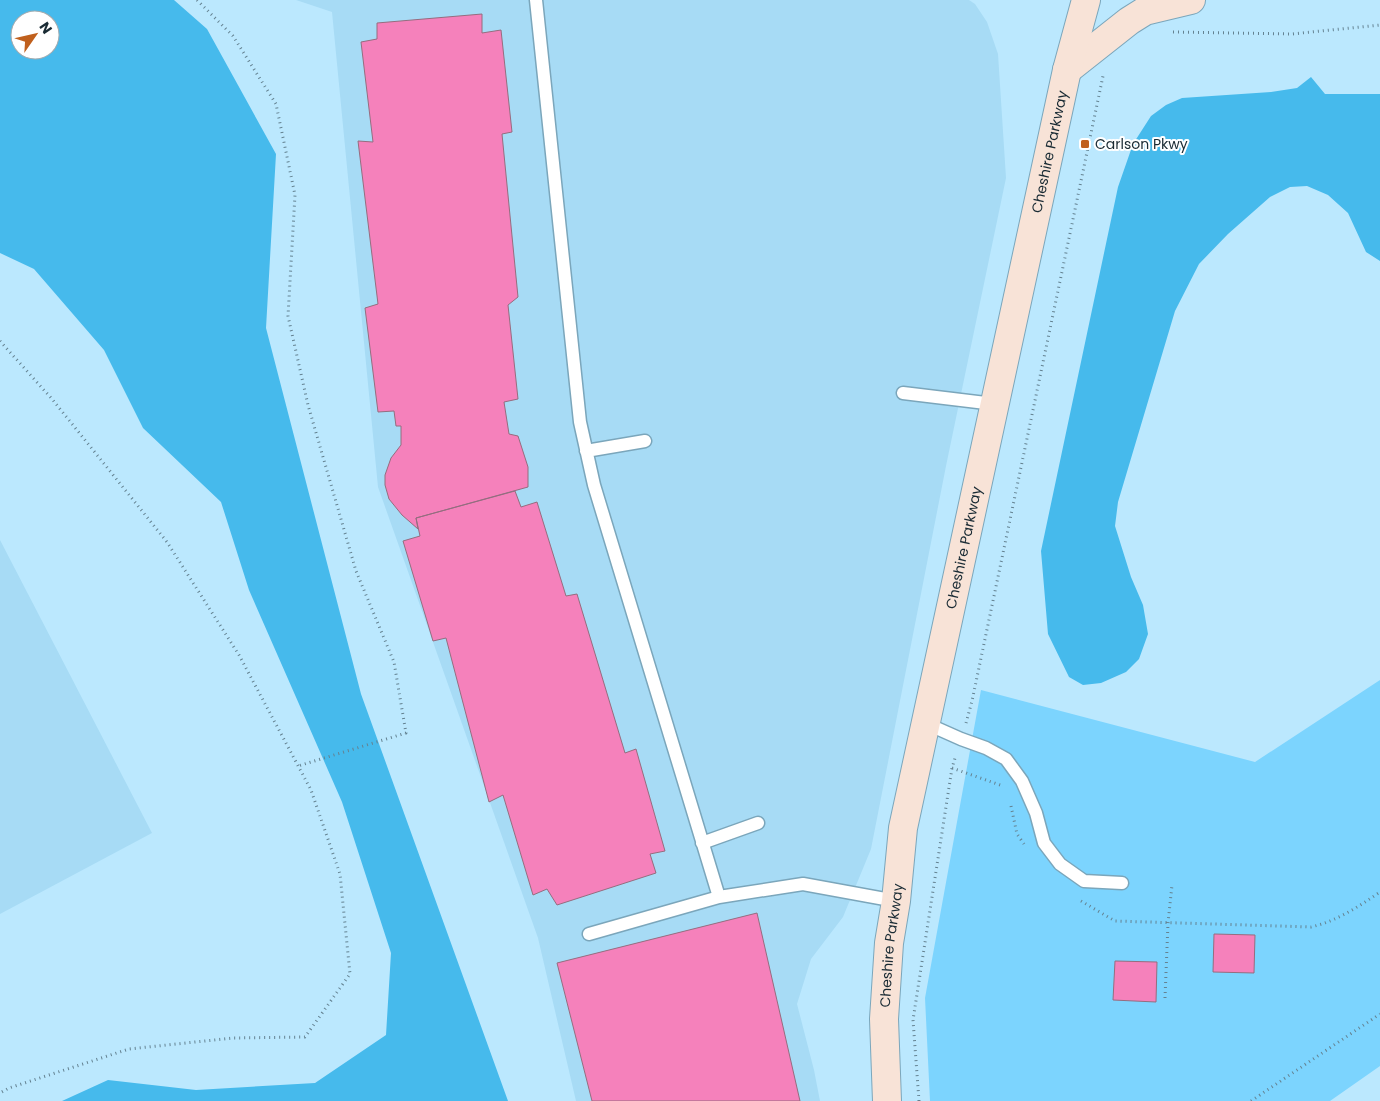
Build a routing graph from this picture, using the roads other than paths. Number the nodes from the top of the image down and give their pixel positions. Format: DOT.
graph roads {
  1 [pos="536,0"];
  2 [pos="1086,0"];
  3 [pos="1191,0"];
  4 [pos="1068,70"];
  5 [pos="903,393"];
  6 [pos="994,404"];
  7 [pos="645,441"];
  8 [pos="586,451"];
  9 [pos="924,723"];
  10 [pos="758,824"];
  11 [pos="702,843"];
  12 [pos="1122,883"];
  13 [pos="719,897"];
  14 [pos="896,901"];
  15 [pos="589,934"];
  16 [pos="887,1101"];
  1 -- 8 [label="lane"];
  2 -- 4 [label="street, Cheshire Parkway"];
  3 -- 4 [label="street"];
  4 -- 6 [label="street, Cheshire Parkway"];
  5 -- 6 [label="lane"];
  6 -- 9 [label="street, Cheshire Parkway"];
  7 -- 8 [label="lane"];
  8 -- 11 [label="lane"];
  9 -- 12 [label="lane"];
  9 -- 14 [label="street, Cheshire Parkway"];
  10 -- 11 [label="lane"];
  11 -- 13 [label="lane"];
  13 -- 14 [label="lane"];
  13 -- 15 [label="lane"];
  14 -- 16 [label="street, Cheshire Parkway"];
}
